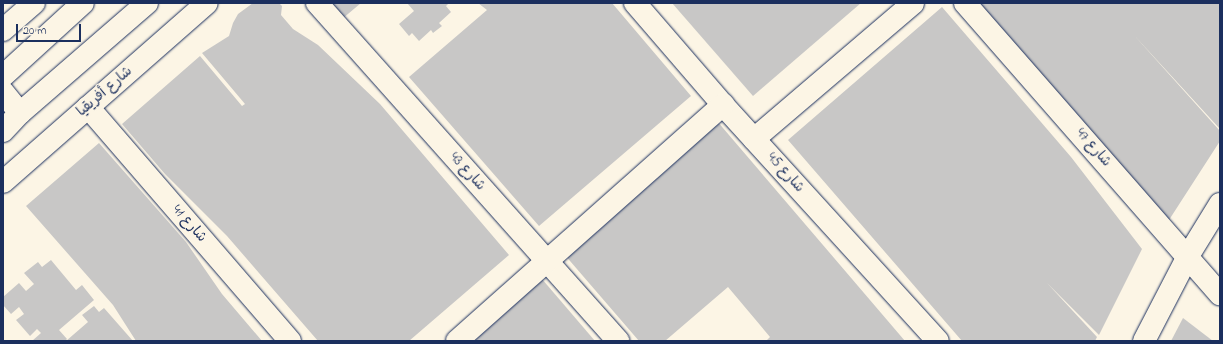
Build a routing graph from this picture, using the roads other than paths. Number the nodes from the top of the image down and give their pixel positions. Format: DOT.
graph roads {
  1 [pos="34,3"];
  2 [pos="83,3"];
  3 [pos="147,3"];
  4 [pos="207,3"];
  5 [pos="317,3"];
  6 [pos="635,3"];
  7 [pos="913,3"];
  8 [pos="965,3"];
  9 [pos="3,30"];
  10 [pos="3,76"];
  11 [pos="3,92"];
  12 [pos="723,105"];
  13 [pos="88,107"];
  14 [pos="20,113"];
  15 [pos="3,131"];
  16 [pos="754,139"];
  17 [pos="3,182"];
  18 [pos="1220,204"];
  19 [pos="1188,256"];
  20 [pos="546,260"];
  21 [pos="1220,294"];
  22 [pos="290,341"];
  23 [pos="457,341"];
  24 [pos="618,341"];
  25 [pos="938,341"];
  26 [pos="1144,341"];
  1 -- 9 [label="main road"];
  2 -- 10 [label="main road"];
  3 -- 14 [label="main road"];
  4 -- 13 [label="main road, شارع أفريقيا"];
  5 -- 20 [label="main road, شارع 43"];
  6 -- 12 [label="main road, شارع 45"];
  7 -- 16 [label="main road"];
  8 -- 19 [label="main road, شارع 47"];
  11 -- 14 [label="main road"];
  12 -- 16 [label="main road, شارع 45"];
  12 -- 20 [label="main road"];
  13 -- 17 [label="main road, شارع أفريقيا"];
  13 -- 22 [label="main road, شارع 41"];
  14 -- 15 [label="main road"];
  16 -- 25 [label="main road, شارع 45"];
  18 -- 19 [label="main road"];
  19 -- 21 [label="main road, شارع 47"];
  19 -- 26 [label="main road"];
  20 -- 23 [label="main road"];
  20 -- 24 [label="main road, شارع 43"];
}
